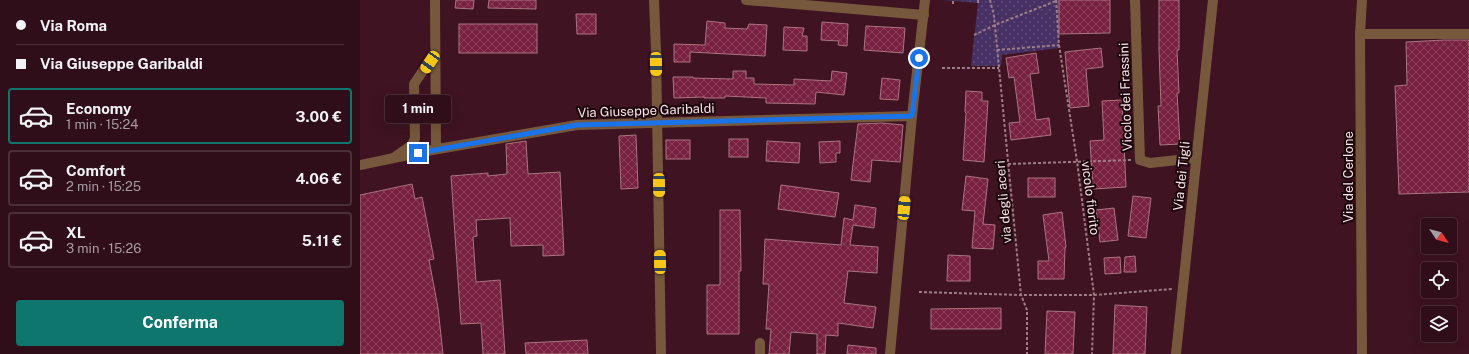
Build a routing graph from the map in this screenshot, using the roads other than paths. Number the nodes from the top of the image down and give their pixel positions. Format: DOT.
graph roads {
  1 [pos="435,0"];
  2 [pos="654,0"];
  3 [pos="746,0"];
  4 [pos="925,0"];
  5 [pos="1135,0"];
  6 [pos="1213,0"];
  7 [pos="1362,0"];
  8 [pos="924,15"];
  9 [pos="1360,34"];
  10 [pos="1469,34"];
  11 [pos="435,53"];
  12 [pos="912,116"];
  13 [pos="658,123"];
  14 [pos="436,149"];
  15 [pos="1196,158"];
  16 [pos="391,159"];
  17 [pos="360,165"];
  18 [pos="760,343"];
  19 [pos="661,354"];
  20 [pos="760,354"];
  21 [pos="890,354"];
  22 [pos="1176,354"];
  23 [pos="1362,354"];
  1 -- 11 [label="street"];
  2 -- 13 [label="street"];
  3 -- 8 [label="street"];
  4 -- 8 [label="street"];
  5 -- 15 [label="street, Vicolo dei Frassini"];
  6 -- 15 [label="street, Via dei Tigli"];
  7 -- 9 [label="street, Via del Cerlone"];
  8 -- 12 [label="street"];
  9 -- 10 [label="street"];
  9 -- 23 [label="street, Via del Cerlone"];
  11 -- 14 [label="street"];
  11 -- 16 [label="street"];
  12 -- 13 [label="street, Via Giuseppe Garibaldi"];
  12 -- 21 [label="street"];
  13 -- 14 [label="street, Via Giuseppe Garibaldi"];
  13 -- 19 [label="street"];
  14 -- 16 [label="street, Via Giuseppe Garibaldi"];
  15 -- 22 [label="street, Via dei Tigli"];
  16 -- 17 [label="street, Via Giuseppe Garibaldi"];
  18 -- 20 [label="street"];
}
